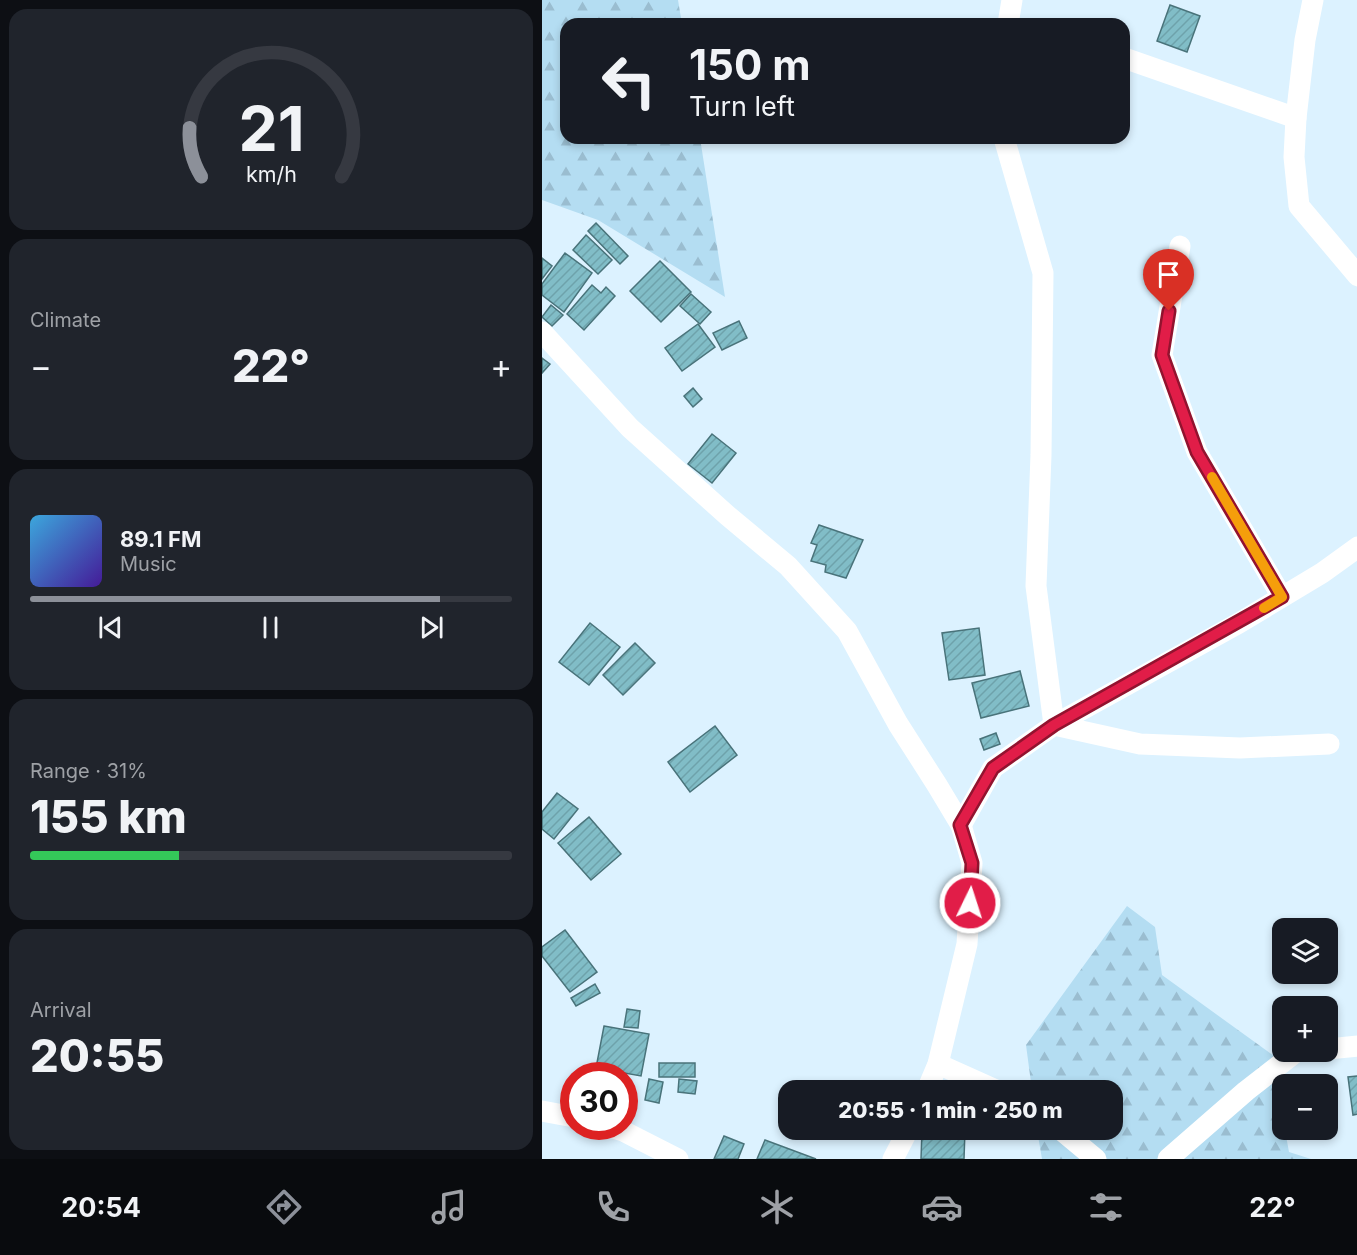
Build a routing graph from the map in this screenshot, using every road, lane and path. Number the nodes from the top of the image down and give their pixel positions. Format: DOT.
graph roads {
  1 [pos="1313,0"];
  2 [pos="1130,60"];
  3 [pos="1296,118"];
  4 [pos="1006,144"];
  5 [pos="1180,246"];
  6 [pos="1358,276"];
  7 [pos="542,332"];
  8 [pos="1358,547"];
  9 [pos="1282,597"];
  10 [pos="1054,725"];
  11 [pos="1330,744"];
  12 [pos="960,825"];
  13 [pos="1358,1046"];
  14 [pos="1338,1047"];
  15 [pos="1283,1062"];
  16 [pos="938,1064"];
  17 [pos="931,1080"];
  18 [pos="974,1080"];
  19 [pos="542,1111"];
  20 [pos="560,1114"];
  21 [pos="638,1139"];
  22 [pos="903,1140"];
  23 [pos="1073,1140"];
  24 [pos="678,1159"];
  25 [pos="893,1159"];
  26 [pos="1096,1159"];
  27 [pos="1168,1159"];
  1 -- 3 [label="street"];
  2 -- 3 [label="street"];
  3 -- 6 [label="street"];
  4 -- 10 [label="street"];
  5 -- 9 [label="street"];
  7 -- 12 [label="street"];
  8 -- 9 [label="street"];
  9 -- 10 [label="street"];
  10 -- 11 [label="street"];
  10 -- 12 [label="street"];
  12 -- 16 [label="street"];
  13 -- 14 [label="street"];
  15 -- 27 [label="street"];
  16 -- 17 [label="street"];
  16 -- 18 [label="street"];
  19 -- 20 [label="street"];
  21 -- 24 [label="street"];
  22 -- 25 [label="street"];
  23 -- 26 [label="street"];
}
